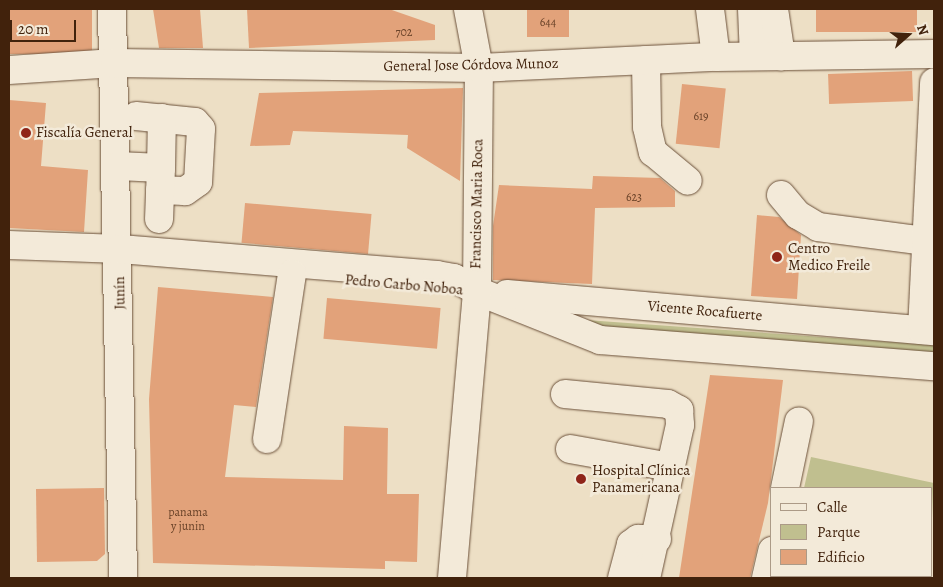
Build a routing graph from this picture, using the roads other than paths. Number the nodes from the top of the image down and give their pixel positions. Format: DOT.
graph roads {
  1 [pos="112,9"];
  2 [pos="468,9"];
  3 [pos="710,9"];
  4 [pos="752,9"];
  5 [pos="774,9"];
  6 [pos="934,54"];
  7 [pos="754,56"];
  8 [pos="781,56"];
  9 [pos="716,57"];
  10 [pos="646,60"];
  11 [pos="115,63"];
  12 [pos="478,68"];
  13 [pos="9,70"];
  14 [pos="934,82"];
  15 [pos="118,166"];
  16 [pos="161,179"];
  17 [pos="688,181"];
  18 [pos="781,195"];
  19 [pos="159,219"];
  20 [pos="926,241"];
  21 [pos="9,245"];
  22 [pos="120,257"];
  23 [pos="9,259"];
  24 [pos="292,274"];
  25 [pos="476,291"];
  26 [pos="928,331"];
  27 [pos="934,366"];
  28 [pos="565,394"];
  29 [pos="799,422"];
  30 [pos="267,439"];
  31 [pos="570,449"];
  32 [pos="670,467"];
  33 [pos="785,487"];
  34 [pos="657,539"];
  35 [pos="770,560"];
  36 [pos="123,578"];
  37 [pos="452,578"];
  38 [pos="622,578"];
  39 [pos="646,578"];
  40 [pos="766,578"];
  1 -- 11 [label="street, Junín"];
  2 -- 12 [label="street, Francisco Maria Roca"];
  3 -- 9 [label="street"];
  4 -- 7 [label="street"];
  5 -- 8 [label="street"];
  6 -- 8 [label="street, General Jose Córdova Munoz"];
  7 -- 8 [label="street, General Jose Córdova Munoz"];
  7 -- 9 [label="street, General Jose Córdova Munoz"];
  9 -- 10 [label="street, General Jose Córdova Munoz"];
  10 -- 12 [label="street, General Jose Córdova Munoz"];
  10 -- 17 [label="street"];
  11 -- 12 [label="street, General Jose Córdova Munoz"];
  11 -- 13 [label="street, General Jose Córdova Munoz"];
  11 -- 15 [label="street, Junín"];
  12 -- 25 [label="street, Francisco Maria Roca"];
  14 -- 20 [label="street"];
  15 -- 16 [label="street"];
  15 -- 22 [label="street, Junín"];
  16 -- 16 [label="street"];
  16 -- 19 [label="street"];
  18 -- 20 [label="street"];
  20 -- 26 [label="street"];
  21 -- 22 [label="street, Pedro Carbo Noboa"];
  22 -- 23 [label="street, Pedro Carbo Noboa"];
  22 -- 24 [label="street, Pedro Carbo Noboa"];
  22 -- 25 [label="street, Pedro Carbo Noboa"];
  22 -- 36 [label="street, Junín"];
  24 -- 25 [label="street, Pedro Carbo Noboa"];
  24 -- 30 [label="street"];
  25 -- 26 [label="street, Vicente Rocafuerte"];
  25 -- 27 [label="street"];
  25 -- 37 [label="street, Francisco Maria Roca"];
  28 -- 32 [label="street"];
  29 -- 33 [label="street"];
  31 -- 32 [label="street"];
  32 -- 34 [label="street"];
  34 -- 38 [label="street"];
  34 -- 39 [label="street"];
  35 -- 40 [label="street"];
}
